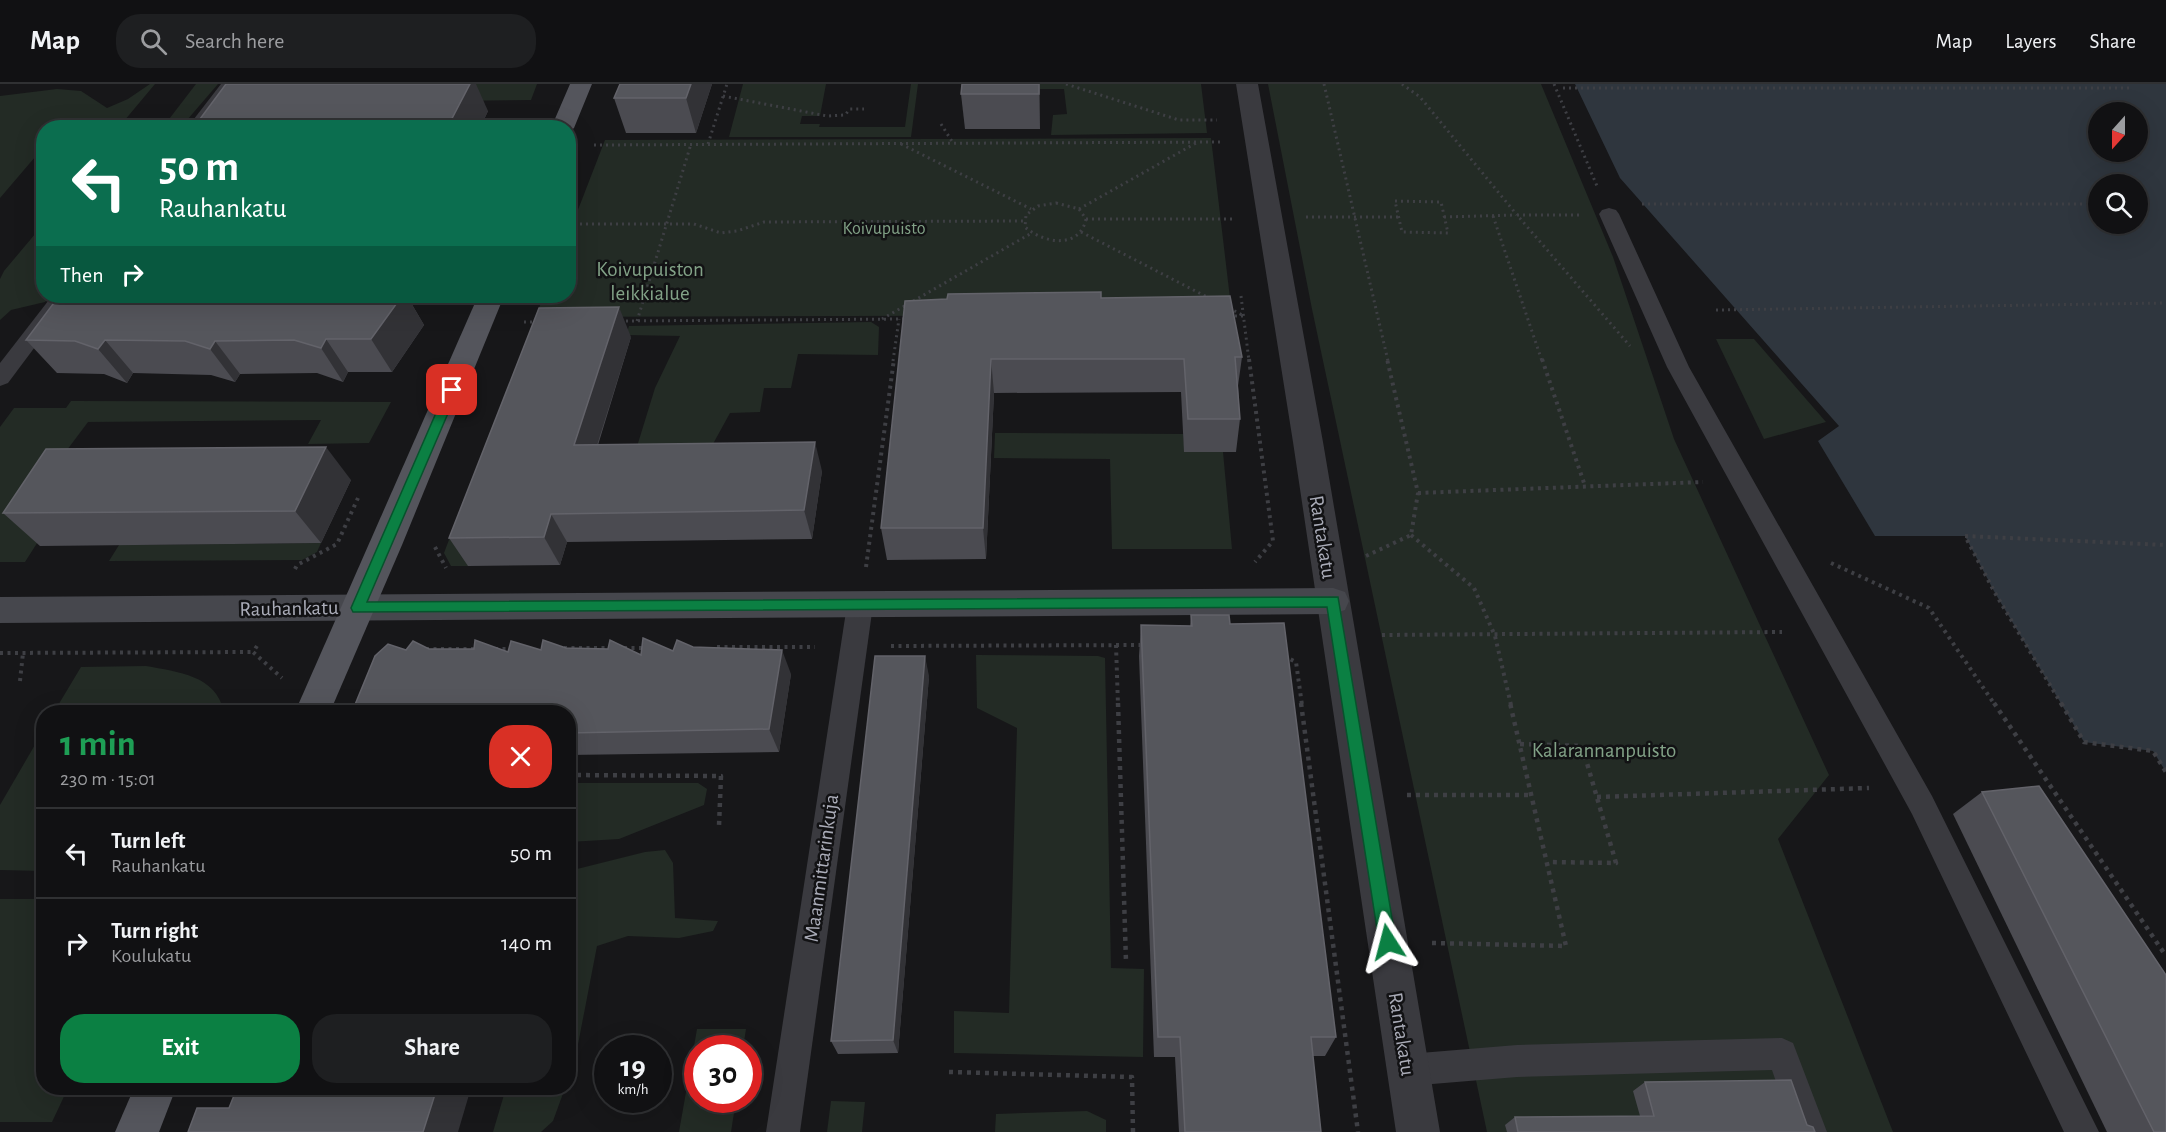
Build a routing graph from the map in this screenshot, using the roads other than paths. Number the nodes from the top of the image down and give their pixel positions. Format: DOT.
graph roads {
  1 [pos="230,84"];
  2 [pos="581,84"];
  3 [pos="1247,84"];
  4 [pos="202,120"];
  5 [pos="565,120"];
  6 [pos="1609,214"];
  7 [pos="58,303"];
  8 [pos="488,303"];
  9 [pos="0,378"];
  10 [pos="860,605"];
  11 [pos="358,608"];
  12 [pos="0,610"];
  13 [pos="1336,619"];
  14 [pos="315,705"];
  15 [pos="1408,1070"];
  16 [pos="152,1095"];
  17 [pos="137,1132"];
  18 [pos="783,1132"];
  19 [pos="1418,1132"];
  20 [pos="1810,1132"];
  21 [pos="2082,1132"];
  1 -- 4 [label="lane"];
  2 -- 5 [label="main road"];
  3 -- 13 [label="street, Rantakatu"];
  6 -- 21 [label="lane"];
  7 -- 9 [label="lane"];
  8 -- 11 [label="main road"];
  10 -- 11 [label="street, Rauhankatu"];
  10 -- 13 [label="street, Rauhankatu"];
  10 -- 18 [label="lane, Maanmittarinkuja"];
  11 -- 12 [label="street, Rauhankatu"];
  11 -- 14 [label="main road"];
  13 -- 15 [label="street, Rantakatu"];
  15 -- 19 [label="street, Rantakatu"];
  15 -- 20 [label="lane"];
  16 -- 17 [label="main road"];
}
